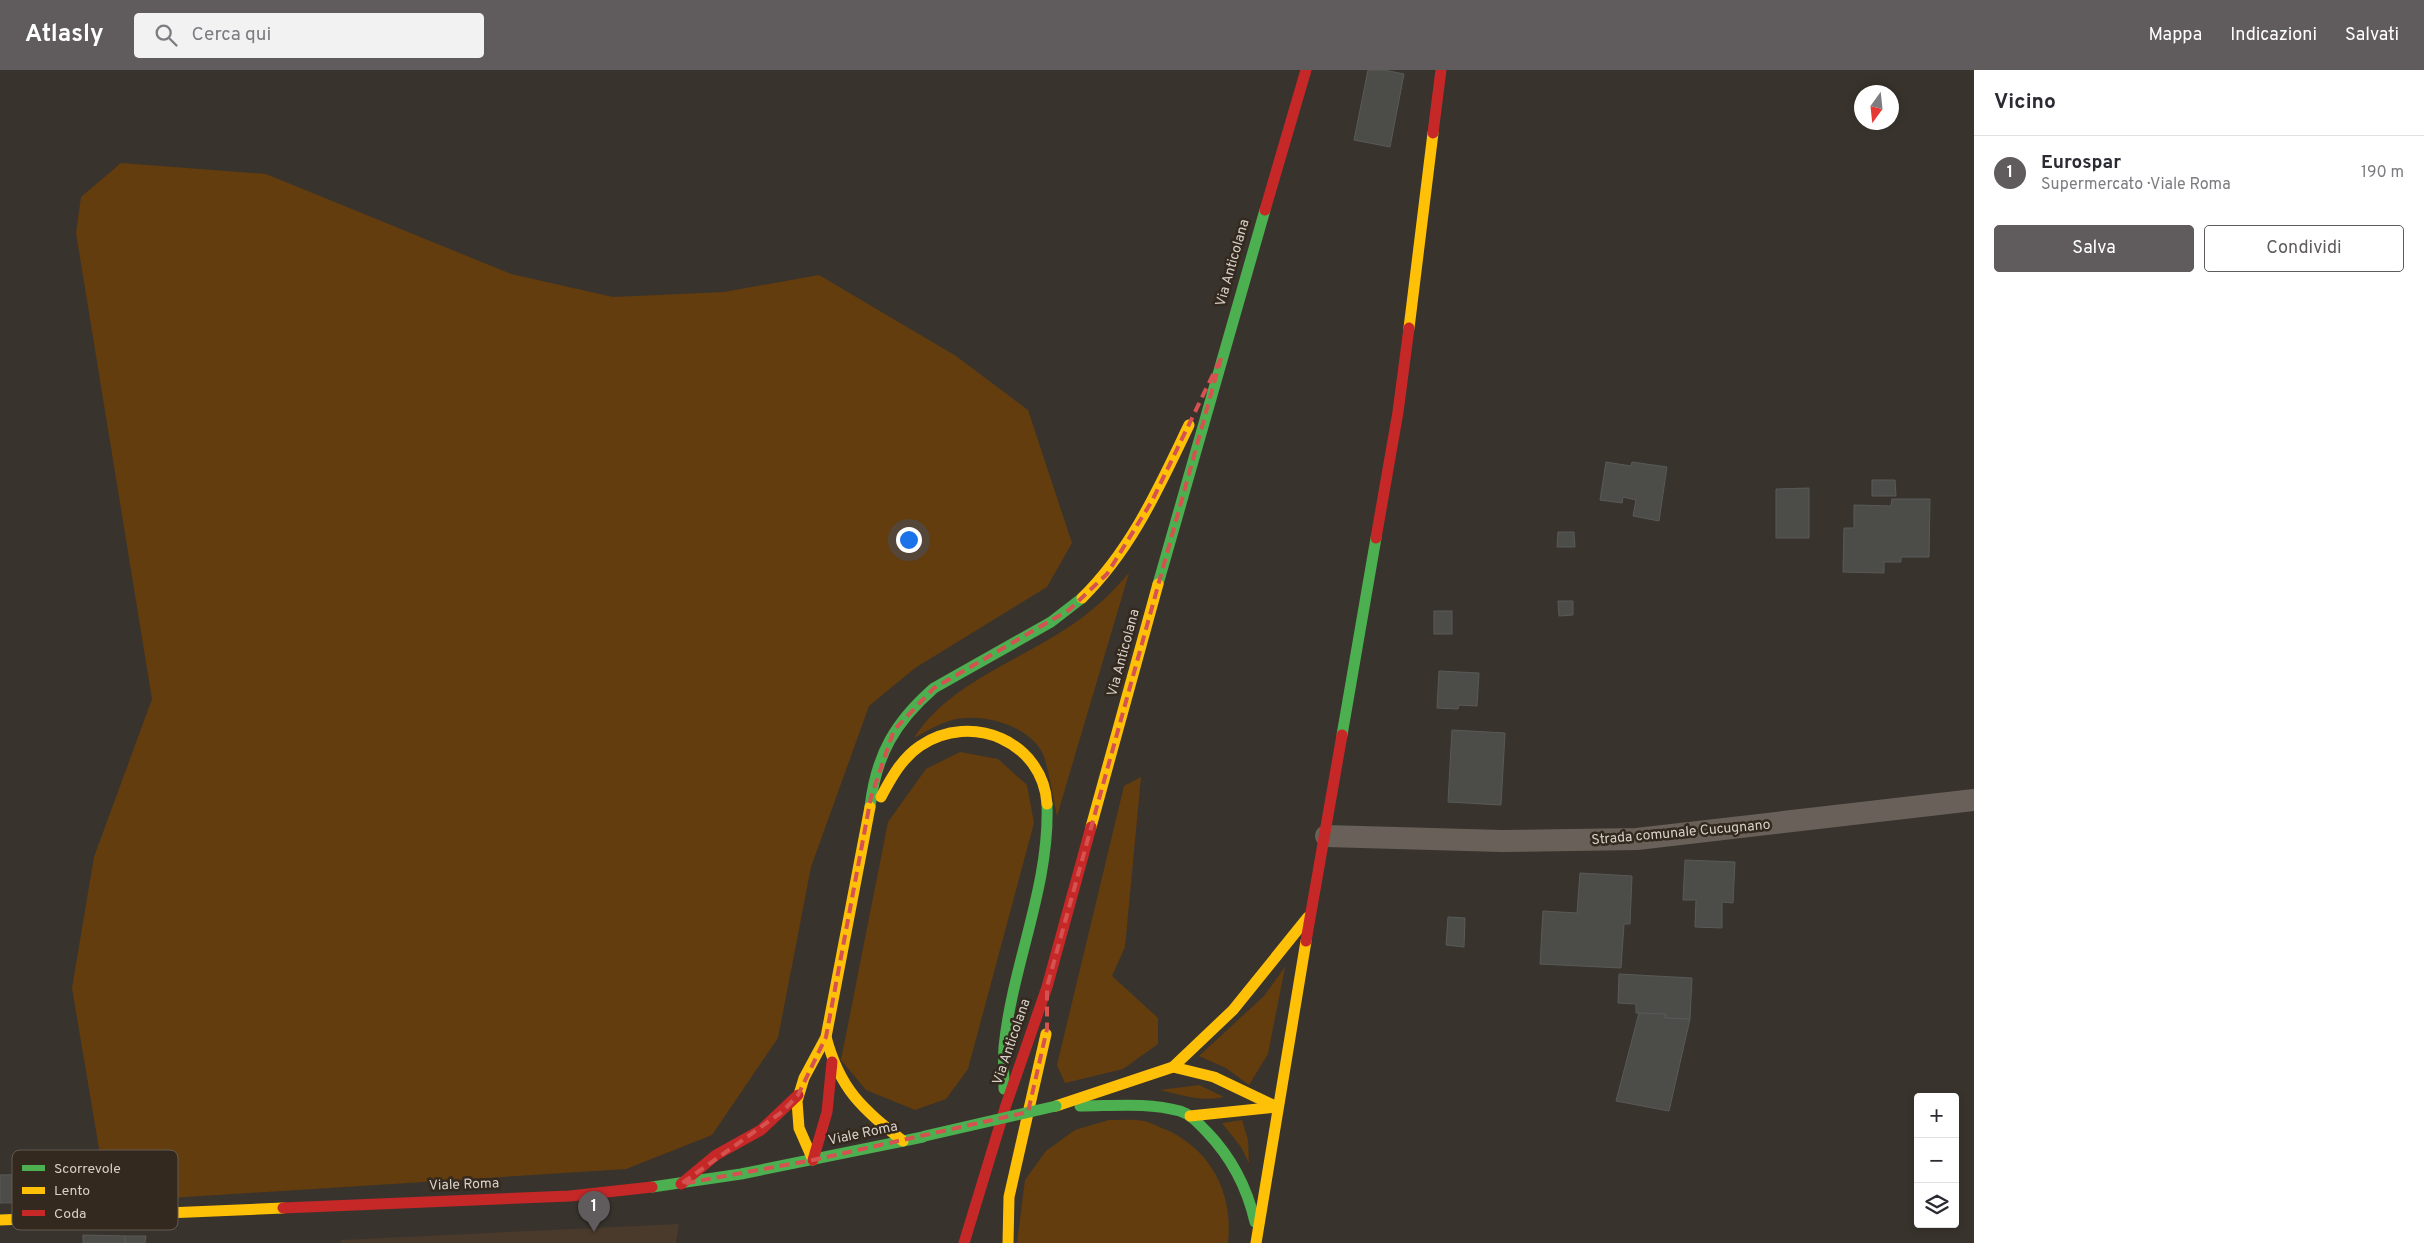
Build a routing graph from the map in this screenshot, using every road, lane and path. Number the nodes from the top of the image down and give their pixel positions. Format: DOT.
graph roads {
  1 [pos="1306,70"];
  2 [pos="1441,70"];
  3 [pos="1221,358"];
  4 [pos="1974,800"];
  5 [pos="868,823"];
  6 [pos="1326,836"];
  7 [pos="1311,914"];
  8 [pos="1047,987"];
  9 [pos="826,1037"];
  10 [pos="832,1062"];
  11 [pos="1173,1067"];
  12 [pos="798,1095"];
  13 [pos="1006,1105"];
  14 [pos="1056,1106"];
  15 [pos="1277,1107"];
  16 [pos="1190,1116"];
  17 [pos="903,1141"];
  18 [pos="813,1160"];
  19 [pos="681,1184"];
  20 [pos="178,1213"];
  21 [pos="1257,1238"];
  22 [pos="964,1243"];
  23 [pos="1008,1243"];
  1 -- 3 [label="main road, Via Anticolana"];
  2 -- 6 [label="main road"];
  3 -- 5 [label="main road"];
  3 -- 8 [label="main road, Via Anticolana"];
  4 -- 6 [label="street, Strada comunale Cucugnano"];
  5 -- 9 [label="main road"];
  5 -- 13 [label="main road"];
  6 -- 7 [label="main road"];
  7 -- 11 [label="main road"];
  7 -- 15 [label="main road"];
  8 -- 13 [label="main road, Via Anticolana"];
  8 -- 23 [label="main road"];
  9 -- 10 [label="main road"];
  9 -- 12 [label="main road"];
  10 -- 17 [label="main road"];
  10 -- 18 [label="main road"];
  11 -- 14 [label="main road"];
  11 -- 15 [label="main road"];
  12 -- 18 [label="main road"];
  12 -- 19 [label="main road"];
  13 -- 22 [label="main road, Via Anticolana"];
  14 -- 16 [label="main road"];
  14 -- 17 [label="main road, Viale Roma, bridge"];
  15 -- 16 [label="main road"];
  15 -- 21 [label="main road"];
  16 -- 21 [label="main road"];
  17 -- 18 [label="main road, Viale Roma"];
  18 -- 19 [label="main road, Viale Roma"];
  19 -- 20 [label="main road, Viale Roma"];
}
